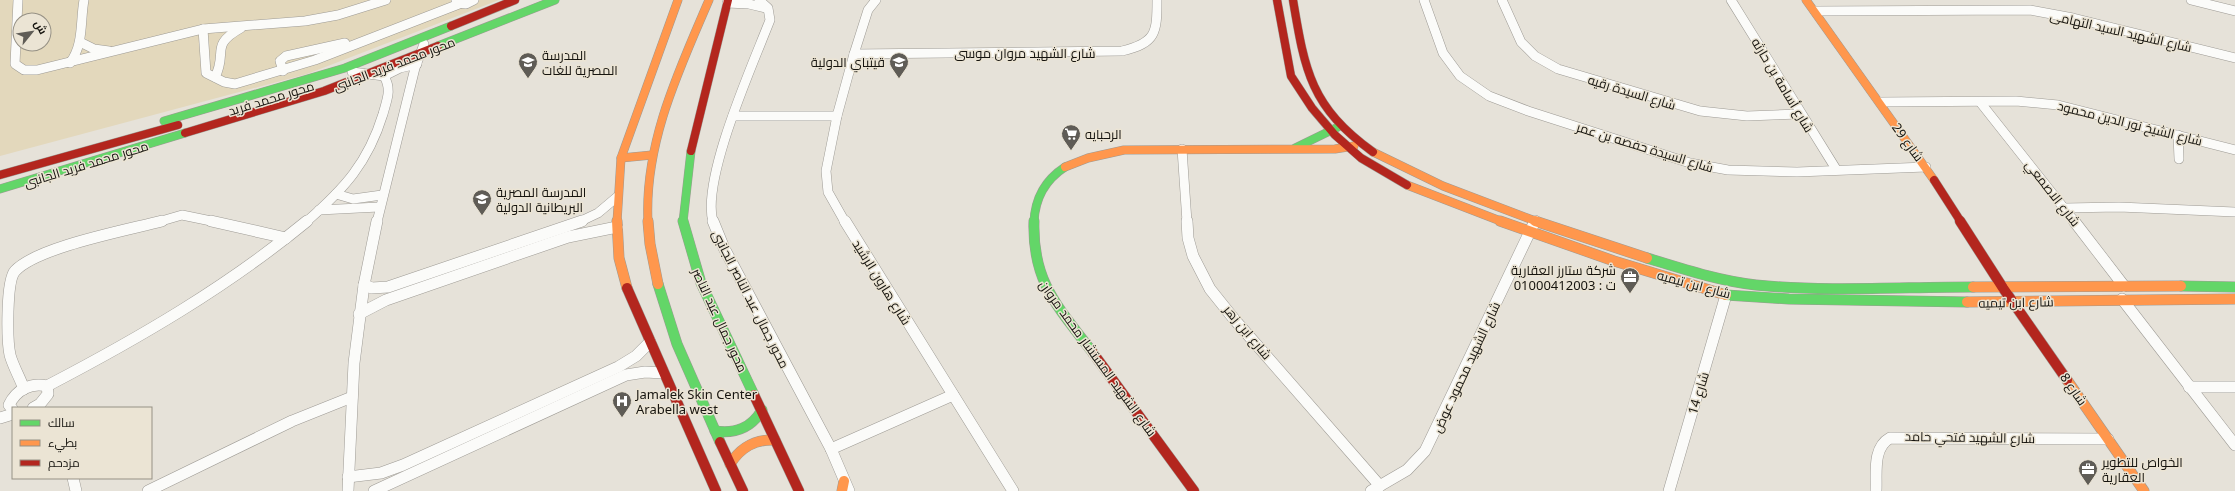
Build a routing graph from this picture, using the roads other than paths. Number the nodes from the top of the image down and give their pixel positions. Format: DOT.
graph roads {
  1 [pos="18,0"];
  2 [pos="84,0"];
  3 [pos="386,0"];
  4 [pos="474,0"];
  5 [pos="515,0"];
  6 [pos="535,0"];
  7 [pos="555,0"];
  8 [pos="678,0"];
  9 [pos="708,0"];
  10 [pos="759,0"];
  11 [pos="876,0"];
  12 [pos="1157,0"];
  13 [pos="1277,0"];
  14 [pos="1293,0"];
  15 [pos="1424,0"];
  16 [pos="1502,0"];
  17 [pos="1731,0"];
  18 [pos="1806,0"];
  19 [pos="1897,0"];
  20 [pos="2191,0"];
  21 [pos="458,2"];
  22 [pos="727,2"];
  23 [pos="768,8"];
  24 [pos="1905,10"];
  25 [pos="1815,11"];
  26 [pos="2235,11"];
  27 [pos="243,27"];
  28 [pos="203,29"];
  29 [pos="378,36"];
  30 [pos="80,42"];
  31 [pos="424,44"];
  32 [pos="115,51"];
  33 [pos="420,53"];
  34 [pos="854,54"];
  35 [pos="2235,58"];
  36 [pos="70,63"];
  37 [pos="417,64"];
  38 [pos="283,71"];
  39 [pos="352,72"];
  40 [pos="370,73"];
  41 [pos="384,76"];
  42 [pos="215,77"];
  43 [pos="1880,102"];
  44 [pos="1980,102"];
  45 [pos="1800,114"];
  46 [pos="733,116"];
  47 [pos="838,116"];
  48 [pos="1341,127"];
  49 [pos="164,129"];
  50 [pos="1329,131"];
  51 [pos="2178,135"];
  52 [pos="165,139"];
  53 [pos="1360,144"];
  54 [pos="1348,148"];
  55 [pos="1182,149"];
  56 [pos="1290,150"];
  57 [pos="2235,150"];
  58 [pos="652,155"];
  59 [pos="621,158"];
  60 [pos="2179,159"];
  61 [pos="0,165"];
  62 [pos="1926,167"];
  63 [pos="1836,169"];
  64 [pos="0,175"];
  65 [pos="0,189"];
  66 [pos="336,194"];
  67 [pos="382,195"];
  68 [pos="617,197"];
  69 [pos="379,207"];
  70 [pos="2065,208"];
  71 [pos="319,210"];
  72 [pos="2235,212"];
  73 [pos="1535,221"];
  74 [pos="617,227"];
  75 [pos="1530,232"];
  76 [pos="558,235"];
  77 [pos="286,238"];
  78 [pos="1705,276"];
  79 [pos="1733,282"];
  80 [pos="364,285"];
  81 [pos="2124,286"];
  82 [pos="388,287"];
  83 [pos="2235,287"];
  84 [pos="2003,288"];
  85 [pos="1704,289"];
  86 [pos="1730,295"];
  87 [pos="2122,299"];
  88 [pos="2235,299"];
  89 [pos="386,300"];
  90 [pos="2013,303"];
  91 [pos="359,314"];
  92 [pos="650,342"];
  93 [pos="664,373"];
  94 [pos="47,386"];
  95 [pos="2189,387"];
  96 [pos="2235,387"];
  97 [pos="19,392"];
  98 [pos="953,395"];
  99 [pos="352,397"];
  100 [pos="0,404"];
  101 [pos="545,406"];
  102 [pos="41,407"];
  103 [pos="12,409"];
  104 [pos="762,410"];
  105 [pos="12,414"];
  106 [pos="0,418"];
  107 [pos="715,431"];
  108 [pos="775,440"];
  109 [pos="2108,440"];
  110 [pos="2235,445"];
  111 [pos="830,449"];
  112 [pos="730,464"];
  113 [pos="381,473"];
  114 [pos="348,477"];
  115 [pos="73,479"];
  116 [pos="843,486"];
  117 [pos="1375,488"];
  118 [pos="378,489"];
  119 [pos="76,491"];
  120 [pos="148,491"];
  121 [pos="348,491"];
  122 [pos="716,491"];
  123 [pos="743,491"];
  124 [pos="799,491"];
  125 [pos="849,491"];
  126 [pos="1013,491"];
  127 [pos="1194,491"];
  128 [pos="1669,491"];
  129 [pos="1876,491"];
  130 [pos="2144,491"];
  1 -- 36 [label="street"];
  2 -- 30 [label="street"];
  3 -- 27 [label="street"];
  4 -- 21 [label="street"];
  5 -- 61 [label="street, محور محمد فريد"];
  6 -- 31 [label="street, محور محمد فريد"];
  7 -- 33 [label="street, محور محمد فريد الجانبى"];
  8 -- 59 [label="street"];
  9 -- 58 [label="street"];
  10 -- 23 [label="street"];
  11 -- 34 [label="street, شارع هارون الرشيد"];
  12 -- 34 [label="street, شارع الشهيد مروان موسى"];
  13 -- 50 [label="street, شارع ابن تيميه"];
  14 -- 48 [label="street, شارع ابن تيميه"];
  15 -- 63 [label="street, شارع السيدة حفصه بن عمر"];
  16 -- 45 [label="street, شارع السيدة رقيه"];
  17 -- 45 [label="street, شارع أسامة بن حارثه"];
  18 -- 25 [label="street, شارع 29"];
  19 -- 24 [label="street"];
  20 -- 26 [label="street"];
  21 -- 29 [label="street"];
  22 -- 23 [label="street"];
  22 -- 104 [label="street, محور جمال عبد الناصر"];
  23 -- 46 [label="street, محور جمال عبد الناصر الجانبى"];
  24 -- 25 [label="street, شارع الشهيد السيد التهامى"];
  24 -- 35 [label="street, شارع الشهيد السيد التهامى"];
  25 -- 43 [label="street, شارع 29"];
  27 -- 28 [label="street"];
  27 -- 42 [label="street"];
  28 -- 32 [label="street"];
  28 -- 42 [label="street"];
  29 -- 38 [label="street"];
  29 -- 38 [label="street"];
  30 -- 32 [label="street"];
  30 -- 36 [label="street"];
  31 -- 33 [label="street"];
  31 -- 39 [label="street, محور محمد فريد"];
  32 -- 36 [label="street"];
  33 -- 37 [label="street"];
  33 -- 40 [label="street, محور محمد فريد الجانبى"];
  34 -- 47 [label="street, شارع هارون الرشيد"];
  37 -- 41 [label="street"];
  37 -- 67 [label="street"];
  38 -- 42 [label="street"];
  39 -- 40 [label="street"];
  39 -- 49 [label="street, محور محمد فريد"];
  40 -- 41 [label="street"];
  40 -- 52 [label="street, محور محمد فريد الجانبى"];
  41 -- 66 [label="street"];
  43 -- 44 [label="street, شارع الشيخ نور الدين محمود"];
  43 -- 62 [label="street, شارع 29"];
  44 -- 51 [label="street, شارع الشيخ نور الدين محمود"];
  44 -- 70 [label="street, شارع الاصمعي"];
  45 -- 63 [label="street, شارع أسامة بن حارثه"];
  46 -- 47 [label="street"];
  46 -- 111 [label="street, محور جمال عبد الناصر الجانبى"];
  47 -- 98 [label="street, شارع هارون الرشيد"];
  48 -- 50 [label="street, شارع الشهيد المستشار محمد مروان"];
  48 -- 53 [label="street, شارع ابن تيميه"];
  49 -- 52 [label="street"];
  49 -- 64 [label="street, محور محمد فريد"];
  50 -- 54 [label="street, شارع ابن تيميه"];
  50 -- 56 [label="street, شارع الشهيد المستشار محمد مروان"];
  51 -- 57 [label="street, شارع الشيخ نور الدين محمود"];
  51 -- 60 [label="street"];
  52 -- 65 [label="street, محور محمد فريد الجانبى"];
  53 -- 54 [label="street, شارع الشهيد المستشار محمد مروان"];
  53 -- 73 [label="street, شارع ابن تيميه"];
  54 -- 56 [label="street, شارع الشهيد المستشار محمد مروان"];
  54 -- 75 [label="street, شارع ابن تيميه"];
  55 -- 56 [label="street, شارع الشهيد المستشار محمد مروان"];
  55 -- 117 [label="street, شارع ابن زهر"];
  55 -- 127 [label="street, شارع الشهيد المستشار محمد مروان"];
  58 -- 59 [label="street"];
  58 -- 107 [label="street"];
  59 -- 68 [label="street"];
  62 -- 63 [label="street, شارع السيدة حفصه بن عمر"];
  62 -- 84 [label="street, شارع 29"];
  66 -- 67 [label="street"];
  66 -- 71 [label="street"];
  67 -- 69 [label="street"];
  68 -- 74 [label="street"];
  68 -- 76 [label="street"];
  69 -- 71 [label="street"];
  69 -- 80 [label="street"];
  70 -- 72 [label="street"];
  70 -- 81 [label="street, شارع الاصمعي"];
  71 -- 77 [label="street"];
  73 -- 75 [label="street, شارع الشهيد محمود عوض"];
  73 -- 78 [label="street, شارع ابن تيميه"];
  74 -- 76 [label="street"];
  74 -- 92 [label="street"];
  75 -- 85 [label="street, شارع ابن تيميه"];
  75 -- 117 [label="street, شارع الشهيد محمود عوض"];
  76 -- 82 [label="street"];
  76 -- 89 [label="street"];
  77 -- 94 [label="street"];
  77 -- 97 [label="street"];
  78 -- 79 [label="street, شارع ابن تيميه"];
  78 -- 85 [label="street"];
  79 -- 84 [label="street, شارع ابن تيميه"];
  79 -- 86 [label="street"];
  80 -- 82 [label="street"];
  80 -- 91 [label="street"];
  81 -- 83 [label="street, شارع ابن تيميه"];
  81 -- 84 [label="street, شارع ابن تيميه"];
  82 -- 89 [label="street"];
  84 -- 90 [label="street, شارع 8"];
  85 -- 86 [label="street, شارع ابن تيميه"];
  86 -- 90 [label="street, شارع ابن تيميه"];
  86 -- 128 [label="street, شارع 14"];
  87 -- 88 [label="street, شارع ابن تيميه"];
  87 -- 90 [label="street, شارع ابن تيميه"];
  87 -- 95 [label="street"];
  89 -- 91 [label="street"];
  90 -- 109 [label="street, شارع 8"];
  91 -- 99 [label="street"];
  92 -- 93 [label="street"];
  92 -- 101 [label="street"];
  93 -- 101 [label="street"];
  93 -- 122 [label="street"];
  94 -- 97 [label="street"];
  94 -- 102 [label="street"];
  95 -- 96 [label="street"];
  95 -- 110 [label="street"];
  97 -- 100 [label="street"];
  97 -- 103 [label="street"];
  98 -- 111 [label="street"];
  98 -- 126 [label="street, شارع هارون الرشيد"];
  99 -- 114 [label="street"];
  99 -- 120 [label="street"];
  101 -- 113 [label="street"];
  101 -- 118 [label="street"];
  104 -- 107 [label="street"];
  104 -- 108 [label="street, محور جمال عبد الناصر"];
  105 -- 106 [label="street"];
  107 -- 112 [label="street"];
  108 -- 112 [label="street"];
  108 -- 124 [label="street, محور جمال عبد الناصر"];
  109 -- 129 [label="street, شارع الشهيد فتحي حامد"];
  109 -- 130 [label="street, شارع 8"];
  111 -- 116 [label="street, محور جمال عبد الناصر الجانبى"];
  112 -- 123 [label="street"];
  113 -- 114 [label="street"];
  113 -- 118 [label="street"];
  114 -- 121 [label="street"];
  115 -- 119 [label="street"];
  116 -- 125 [label="street, محور جمال عبد الناصر الجانبى"];
}
